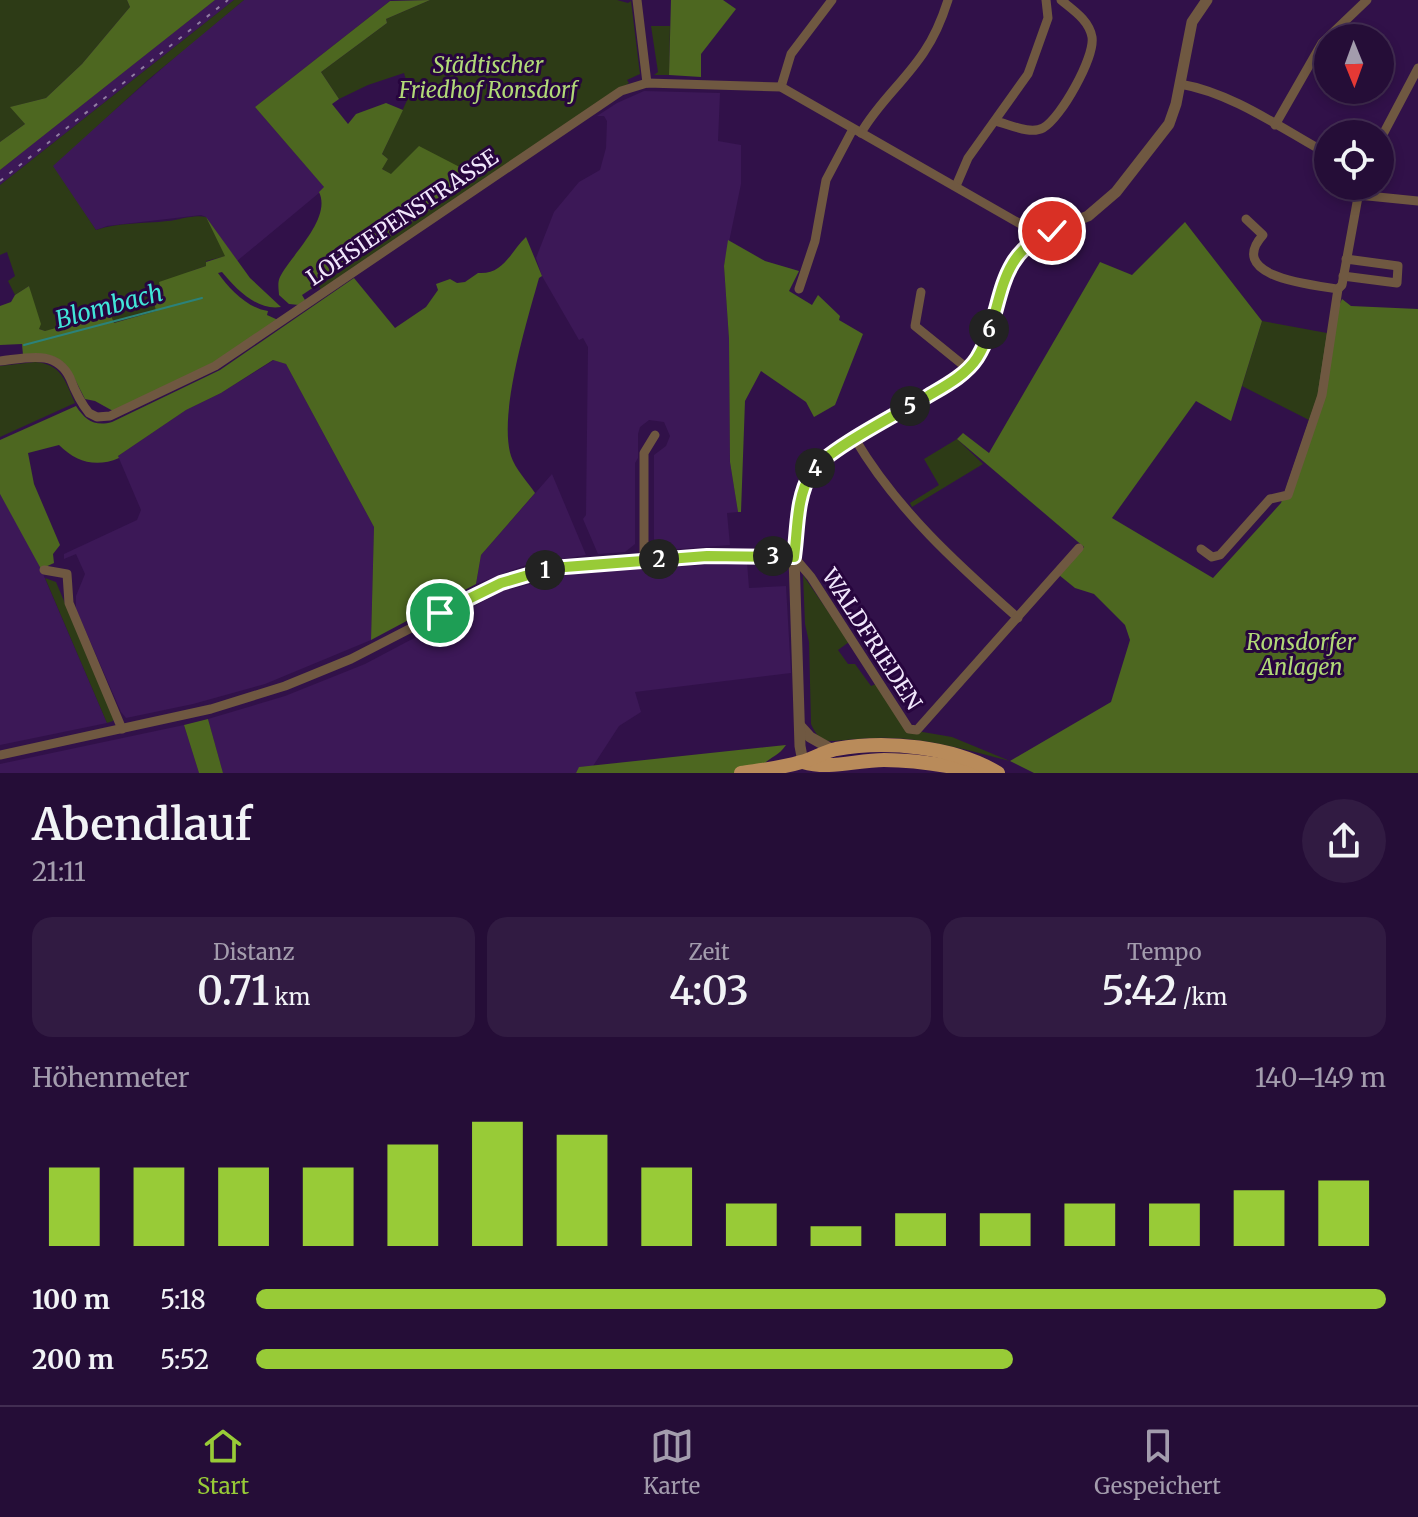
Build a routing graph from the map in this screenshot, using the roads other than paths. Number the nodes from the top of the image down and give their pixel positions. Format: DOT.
graph roads {
  1 [pos="637,0"];
  2 [pos="832,0"];
  3 [pos="948,0"];
  4 [pos="1046,0"];
  5 [pos="1061,0"];
  6 [pos="1207,0"];
  7 [pos="1367,0"];
  8 [pos="1418,68"];
  9 [pos="647,83"];
  10 [pos="1180,84"];
  11 [pos="781,87"];
  12 [pos="1391,120"];
  13 [pos="995,121"];
  14 [pos="1275,125"];
  15 [pos="857,131"];
  16 [pos="1314,146"];
  17 [pos="956,186"];
  18 [pos="1394,197"];
  19 [pos="1357,200"];
  20 [pos="1418,201"];
  21 [pos="1246,219"];
  22 [pos="1034,238"];
  23 [pos="1346,259"];
  24 [pos="1343,276"];
  25 [pos="799,289"];
  26 [pos="1338,289"];
  27 [pos="921,292"];
  28 [pos="0,361"];
  29 [pos="968,369"];
  30 [pos="655,435"];
  31 [pos="855,439"];
  32 [pos="1079,548"];
  33 [pos="1201,549"];
  34 [pos="794,557"];
  35 [pos="644,560"];
  36 [pos="44,570"];
  37 [pos="1018,618"];
  38 [pos="799,725"];
  39 [pos="122,729"];
  40 [pos="833,750"];
  41 [pos="0,755"];
  42 [pos="804,768"];
  43 [pos="741,773"];
  44 [pos="979,773"];
  45 [pos="998,773"];
  1 -- 9 [label="street"];
  2 -- 11 [label="street"];
  3 -- 15 [label="street"];
  4 -- 13 [label="street"];
  5 -- 13 [label="street"];
  6 -- 10 [label="street"];
  7 -- 14 [label="street"];
  8 -- 12 [label="street"];
  9 -- 11 [label="street, LOHSIEPENSTRASSE"];
  9 -- 28 [label="street, LOHSIEPENSTRASSE"];
  10 -- 14 [label="street"];
  10 -- 22 [label="street"];
  11 -- 15 [label="street, LOHSIEPENSTRASSE"];
  13 -- 17 [label="street"];
  14 -- 16 [label="street"];
  15 -- 17 [label="street, LOHSIEPENSTRASSE"];
  15 -- 25 [label="street"];
  17 -- 22 [label="street, LOHSIEPENSTRASSE"];
  18 -- 20 [label="street"];
  19 -- 23 [label="street"];
  21 -- 26 [label="street"];
  22 -- 29 [label="street"];
  23 -- 24 [label="street"];
  23 -- 24 [label="street"];
  24 -- 26 [label="street"];
  26 -- 33 [label="street"];
  27 -- 29 [label="street"];
  29 -- 31 [label="street"];
  30 -- 35 [label="street"];
  31 -- 34 [label="street"];
  31 -- 37 [label="street"];
  32 -- 37 [label="street, WALDFRIEDEN"];
  34 -- 35 [label="street"];
  34 -- 37 [label="street, WALDFRIEDEN"];
  34 -- 38 [label="street"];
  35 -- 39 [label="street"];
  36 -- 39 [label="street"];
  38 -- 40 [label="street"];
  38 -- 42 [label="street"];
  39 -- 41 [label="street"];
  40 -- 42 [label="main road"];
  40 -- 45 [label="main road"];
  42 -- 43 [label="main road"];
  42 -- 44 [label="main road"];
}
